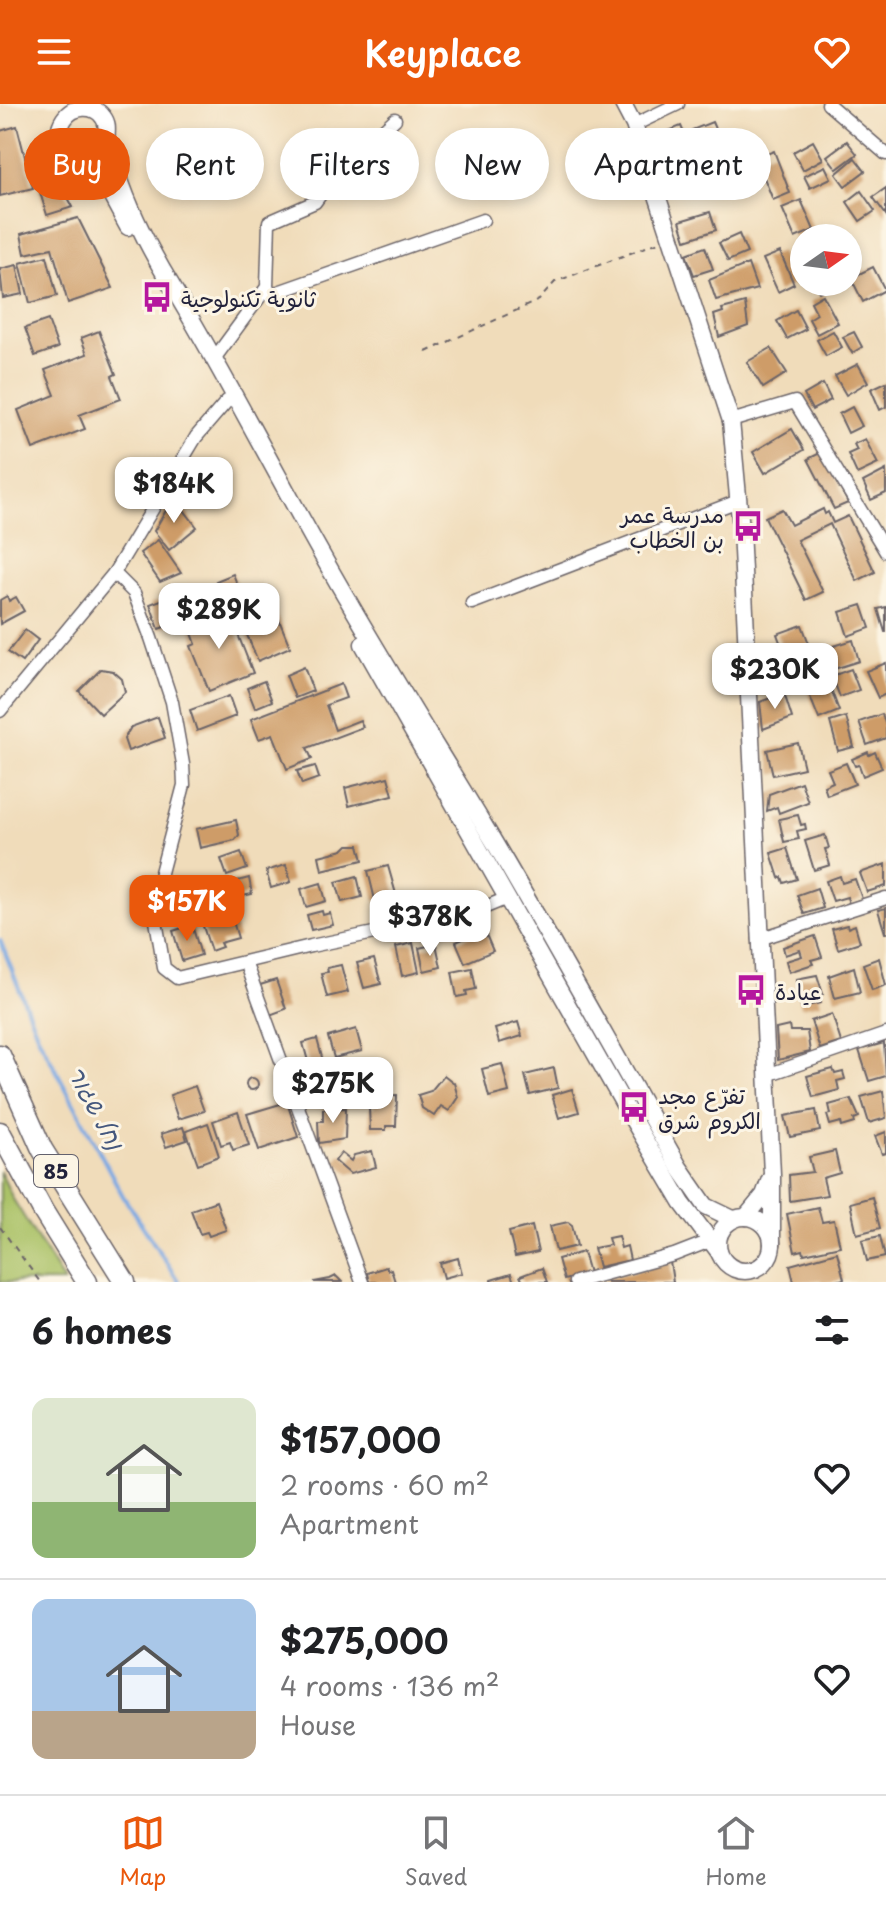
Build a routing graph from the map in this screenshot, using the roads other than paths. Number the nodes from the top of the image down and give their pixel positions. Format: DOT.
graph roads {
  1 [pos="623,104"];
  2 [pos="678,104"];
  3 [pos="828,104"];
  4 [pos="80,106"];
  5 [pos="60,112"];
  6 [pos="395,119"];
  7 [pos="634,125"];
  8 [pos="107,128"];
  9 [pos="886,154"];
  10 [pos="113,200"];
  11 [pos="128,200"];
  12 [pos="483,220"];
  13 [pos="262,294"];
  14 [pos="214,359"];
  15 [pos="227,401"];
  16 [pos="731,421"];
  17 [pos="738,501"];
  18 [pos="886,552"];
  19 [pos="114,573"];
  20 [pos="472,603"];
  21 [pos="0,711"];
  22 [pos="886,898"];
  23 [pos="505,899"];
  24 [pos="759,939"];
  25 [pos="245,962"];
  26 [pos="886,1034"];
  27 [pos="0,1055"];
  28 [pos="767,1075"];
  29 [pos="0,1132"];
  30 [pos="772,1174"];
  31 [pos="740,1218"];
  32 [pos="772,1245"];
  33 [pos="718,1252"];
  34 [pos="764,1263"];
  35 [pos="87,1282"];
  36 [pos="125,1282"];
  37 [pos="362,1282"];
  38 [pos="575,1282"];
  39 [pos="734,1282"];
  40 [pos="768,1282"];
  1 -- 7 [label="street"];
  2 -- 7 [label="street"];
  3 -- 9 [label="street"];
  4 -- 5 [label="street"];
  4 -- 8 [label="street"];
  6 -- 13 [label="street"];
  7 -- 16 [label="street"];
  10 -- 15 [label="street"];
  11 -- 14 [label="street"];
  12 -- 13 [label="street"];
  13 -- 14 [label="street"];
  14 -- 31 [label="street"];
  15 -- 19 [label="street"];
  15 -- 23 [label="street"];
  16 -- 17 [label="street"];
  16 -- 18 [label="street"];
  17 -- 20 [label="street"];
  17 -- 24 [label="street"];
  19 -- 21 [label="street"];
  19 -- 25 [label="street"];
  22 -- 24 [label="street"];
  23 -- 25 [label="street"];
  23 -- 33 [label="street"];
  24 -- 28 [label="street"];
  25 -- 37 [label="street"];
  26 -- 28 [label="street"];
  27 -- 36 [label="highway, 85"];
  28 -- 30 [label="street"];
  29 -- 35 [label="highway, 85"];
  30 -- 31 [label="street"];
  30 -- 32 [label="street"];
  31 -- 32 [label="street"];
  31 -- 33 [label="street"];
  32 -- 34 [label="street"];
  33 -- 34 [label="street"];
  33 -- 38 [label="street"];
  33 -- 39 [label="street"];
  34 -- 40 [label="street"];
}
